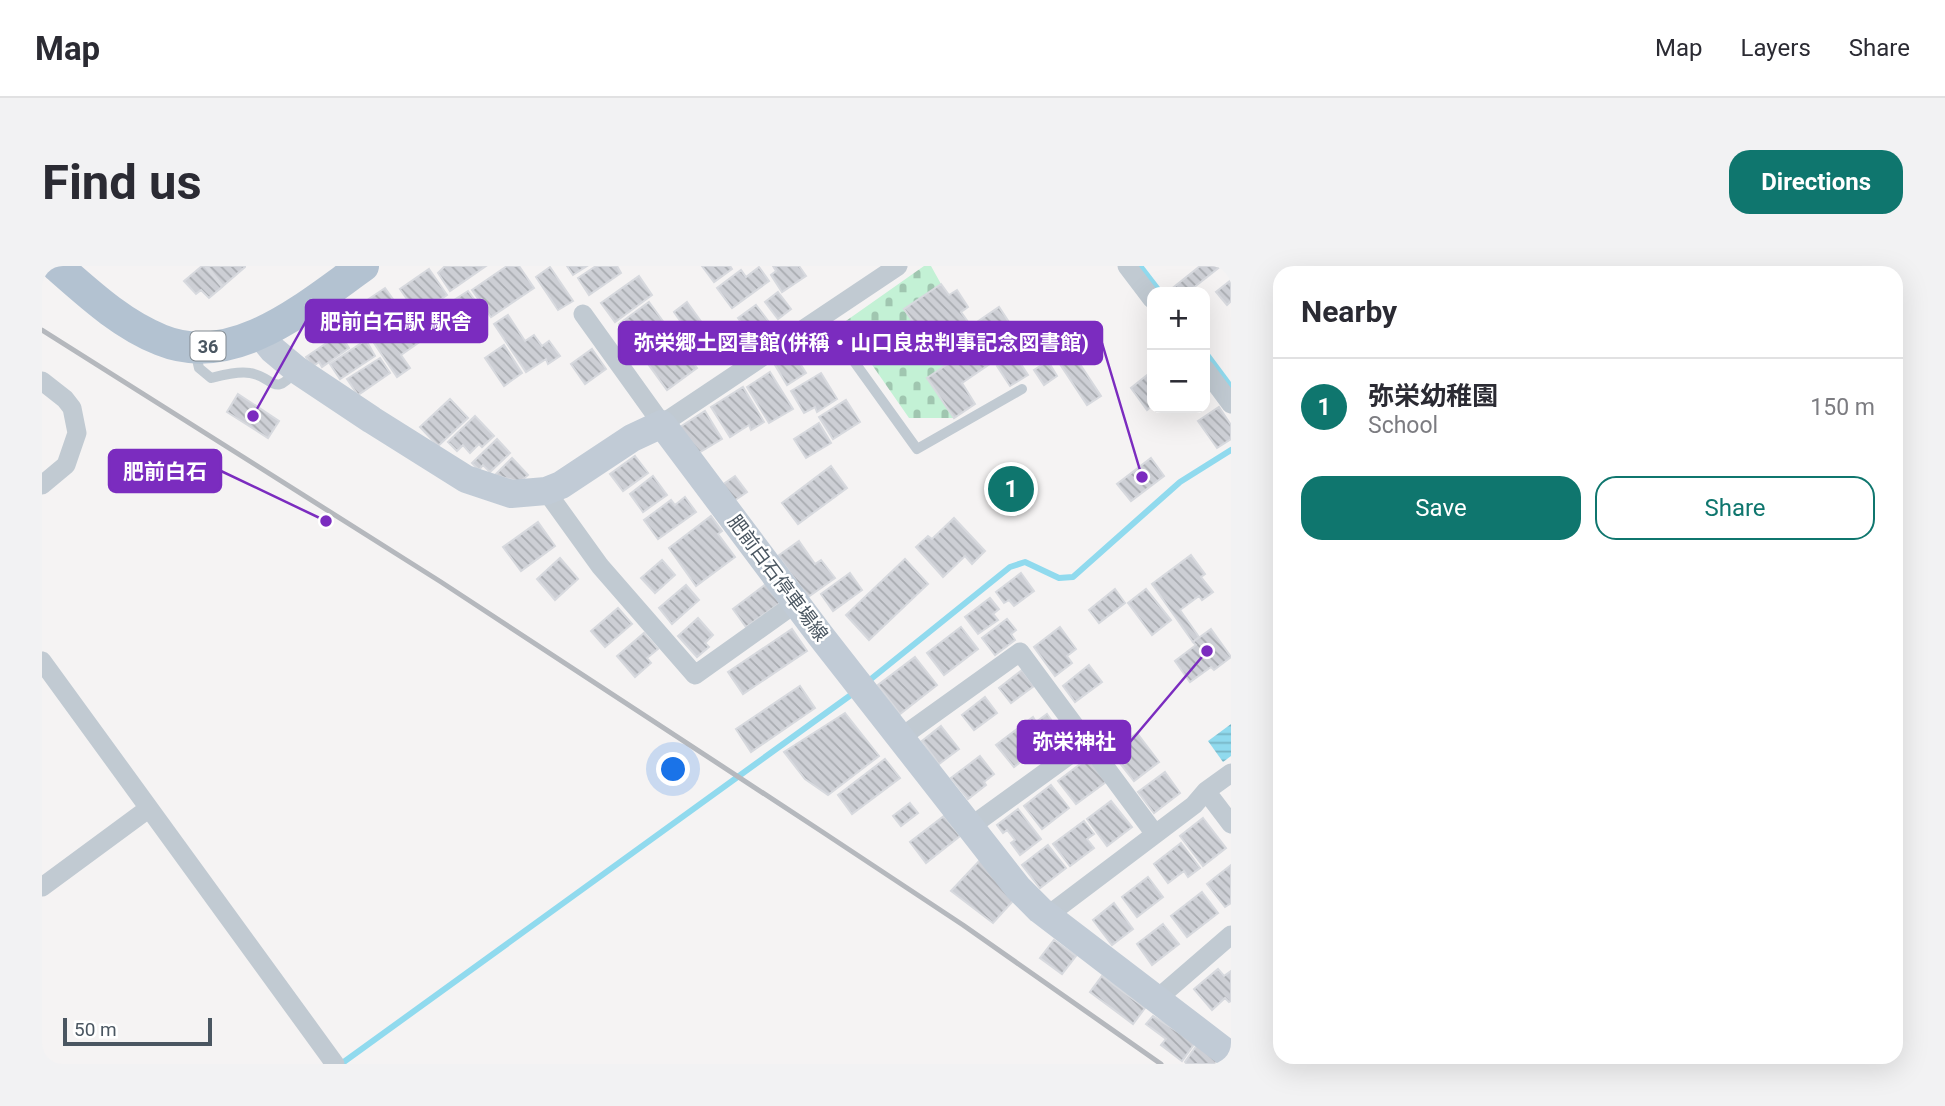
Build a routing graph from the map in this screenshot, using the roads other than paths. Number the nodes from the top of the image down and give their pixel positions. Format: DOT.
graph roads {
  1 [pos="57,266"];
  2 [pos="363,266"];
  3 [pos="898,266"];
  4 [pos="1127,266"];
  5 [pos="1147,292"];
  6 [pos="583,314"];
  7 [pos="822,317"];
  8 [pos="259,333"];
  9 [pos="194,347"];
  10 [pos="296,370"];
  11 [pos="1210,376"];
  12 [pos="42,381"];
  13 [pos="1022,389"];
  14 [pos="1231,404"];
  15 [pos="662,424"];
  16 [pos="42,485"];
  17 [pos="545,491"];
  18 [pos="796,603"];
  19 [pos="42,660"];
  20 [pos="901,738"];
  21 [pos="1086,743"];
  22 [pos="1231,773"];
  23 [pos="1206,791"];
  24 [pos="148,809"];
  25 [pos="1231,824"];
  26 [pos="970,827"];
  27 [pos="1155,834"];
  28 [pos="42,887"];
  29 [pos="1047,916"];
  30 [pos="1231,935"];
  31 [pos="1157,999"];
  32 [pos="1231,1055"];
  33 [pos="334,1062"];
  1 -- 9 [label="main road, 36"];
  2 -- 8 [label="main road, 36"];
  3 -- 7 [label="street"];
  4 -- 5 [label="street"];
  6 -- 15 [label="street"];
  7 -- 13 [label="lane"];
  7 -- 15 [label="street"];
  8 -- 9 [label="main road, 36"];
  8 -- 10 [label="main road"];
  9 -- 10 [label="lane"];
  10 -- 17 [label="main road"];
  11 -- 14 [label="street"];
  12 -- 16 [label="street"];
  15 -- 17 [label="main road"];
  15 -- 18 [label="main road, 肥前白石停車場線"];
  17 -- 18 [label="street"];
  18 -- 20 [label="main road, 肥前白石停車場線"];
  19 -- 24 [label="street"];
  20 -- 21 [label="street"];
  20 -- 26 [label="main road, 肥前白石停車場線"];
  21 -- 26 [label="street"];
  21 -- 27 [label="street"];
  22 -- 23 [label="street"];
  23 -- 25 [label="street"];
  23 -- 27 [label="street"];
  24 -- 28 [label="street"];
  24 -- 33 [label="street"];
  26 -- 29 [label="main road, 肥前白石停車場線"];
  27 -- 29 [label="street"];
  29 -- 31 [label="main road, 肥前白石停車場線"];
  30 -- 31 [label="street"];
  31 -- 32 [label="main road, 肥前白石停車場線"];
}
